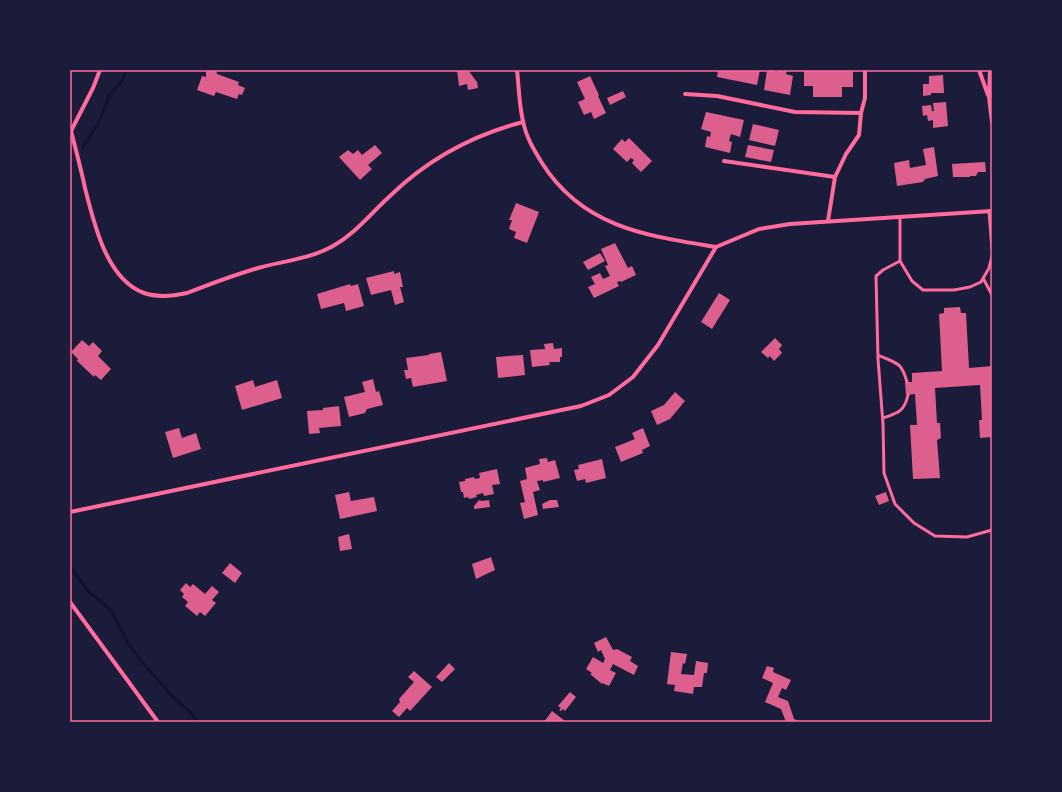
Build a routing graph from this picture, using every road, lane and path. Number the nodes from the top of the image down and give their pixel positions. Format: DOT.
graph roads {
  1 [pos="100,70"];
  2 [pos="517,70"];
  3 [pos="865,70"];
  4 [pos="979,70"];
  5 [pos="990,70"];
  6 [pos="685,94"];
  7 [pos="989,97"];
  8 [pos="861,114"];
  9 [pos="523,122"];
  10 [pos="992,122"];
  11 [pos="71,132"];
  12 [pos="724,161"];
  13 [pos="835,177"];
  14 [pos="991,211"];
  15 [pos="900,216"];
  16 [pos="828,221"];
  17 [pos="716,247"];
  18 [pos="992,250"];
  19 [pos="992,256"];
  20 [pos="900,261"];
  21 [pos="983,278"];
  22 [pos="992,295"];
  23 [pos="878,356"];
  24 [pos="908,382"];
  25 [pos="908,395"];
  26 [pos="883,418"];
  27 [pos="70,512"];
  28 [pos="992,530"];
  29 [pos="70,602"];
  30 [pos="158,722"];
  1 -- 11 [label="street"];
  2 -- 9 [label="street"];
  3 -- 8 [label="street"];
  4 -- 7 [label="street"];
  5 -- 7 [label="street"];
  6 -- 8 [label="street"];
  7 -- 10 [label="street"];
  8 -- 13 [label="street"];
  9 -- 11 [label="street"];
  9 -- 17 [label="street"];
  12 -- 13 [label="street"];
  13 -- 16 [label="street"];
  14 -- 15 [label="street"];
  14 -- 18 [label="lane"];
  15 -- 16 [label="street"];
  15 -- 20 [label="lane"];
  16 -- 17 [label="street"];
  17 -- 27 [label="street"];
  19 -- 21 [label="lane"];
  20 -- 21 [label="lane"];
  20 -- 23 [label="lane"];
  21 -- 22 [label="lane"];
  23 -- 24 [label="lane"];
  23 -- 26 [label="lane"];
  25 -- 26 [label="lane"];
  26 -- 28 [label="lane"];
  29 -- 30 [label="street"];
}
